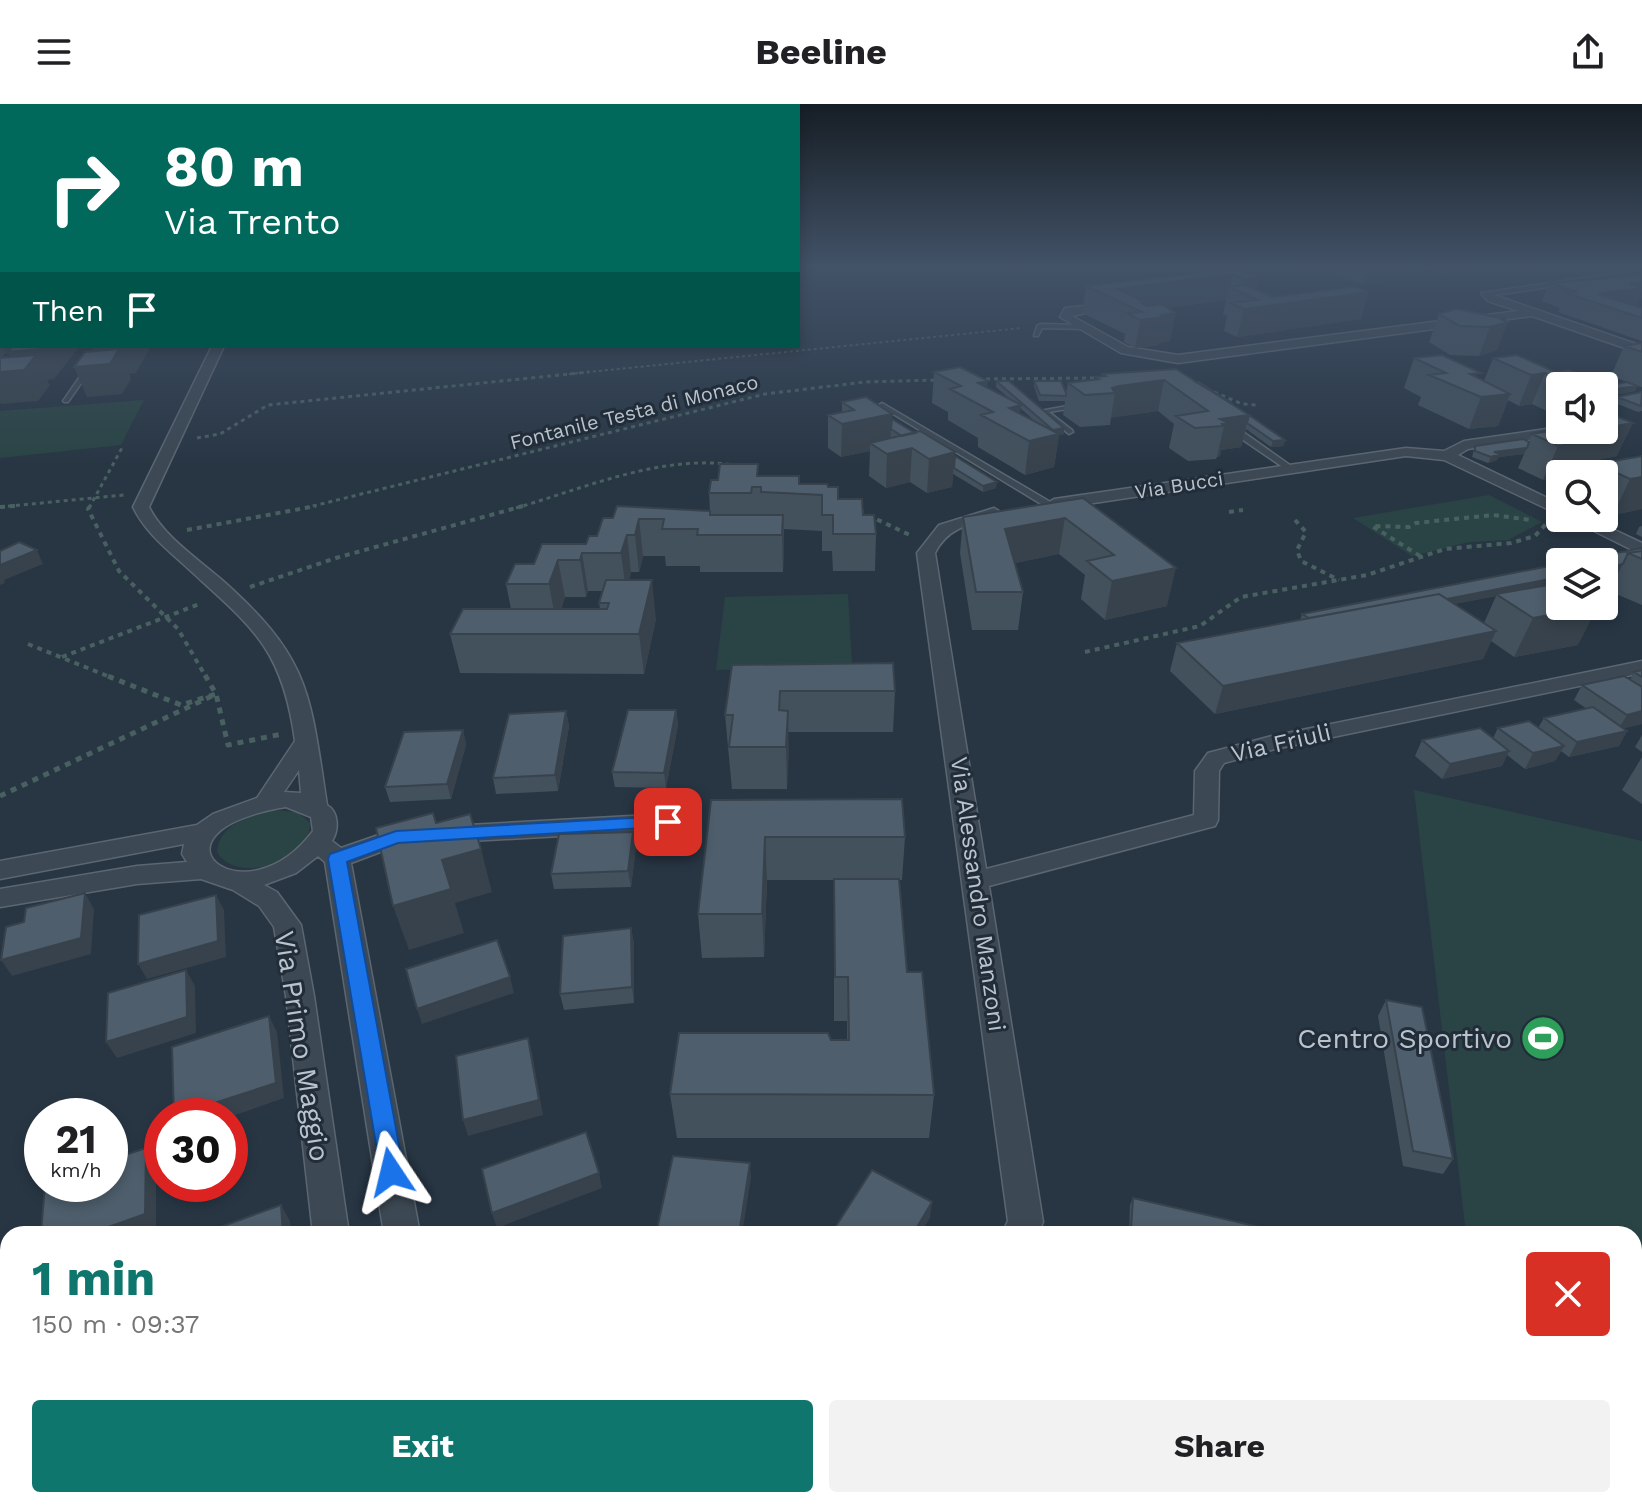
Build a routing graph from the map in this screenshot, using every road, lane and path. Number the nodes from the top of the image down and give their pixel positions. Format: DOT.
graph roads {
  1 [pos="967,333"];
  2 [pos="1096,333"];
  3 [pos="1381,333"];
  4 [pos="1593,333"];
  5 [pos="103,348"];
  6 [pos="217,348"];
  7 [pos="1642,350"];
  8 [pos="1113,378"];
  9 [pos="973,379"];
  10 [pos="942,380"];
  11 [pos="1210,391"];
  12 [pos="66,401"];
  13 [pos="1032,401"];
  14 [pos="1091,404"];
  15 [pos="882,405"];
  16 [pos="1257,405"];
  17 [pos="1043,411"];
  18 [pos="1230,427"];
  19 [pos="1069,432"];
  20 [pos="1546,433"];
  21 [pos="172,441"];
  22 [pos="123,446"];
  23 [pos="1447,456"];
  24 [pos="743,468"];
  25 [pos="1290,468"];
  26 [pos="145,493"];
  27 [pos="94,498"];
  28 [pos="1546,503"];
  29 [pos="1049,505"];
  30 [pos="0,507"];
  31 [pos="852,508"];
  32 [pos="1243,510"];
  33 [pos="1229,512"];
  34 [pos="1295,520"];
  35 [pos="1605,532"];
  36 [pos="163,536"];
  37 [pos="928,547"];
  38 [pos="1642,550"];
  39 [pos="1421,557"];
  40 [pos="1340,580"];
  41 [pos="225,595"];
  42 [pos="165,616"];
  43 [pos="28,644"];
  44 [pos="1085,652"];
  45 [pos="62,657"];
  46 [pos="1642,667"];
  47 [pos="216,694"];
  48 [pos="304,736"];
  49 [pos="0,796"];
  50 [pos="267,800"];
  51 [pos="315,806"];
  52 [pos="668,822"];
  53 [pos="205,832"];
  54 [pos="328,851"];
  55 [pos="0,870"];
  56 [pos="204,870"];
  57 [pos="236,880"];
  58 [pos="977,880"];
  59 [pos="0,898"];
  60 [pos="330,1226"];
  61 [pos="400,1226"];
  62 [pos="1024,1226"];
  1 -- 21 [label="path"];
  2 -- 3 [label="street"];
  4 -- 7 [label="street"];
  5 -- 12 [label="lane"];
  6 -- 21 [label="street"];
  8 -- 9 [label="path"];
  10 -- 36 [label="path, Fontanile Testa di Monaco"];
  11 -- 16 [label="path"];
  13 -- 17 [label="lane"];
  14 -- 17 [label="lane"];
  15 -- 29 [label="lane"];
  17 -- 19 [label="lane"];
  18 -- 25 [label="lane"];
  20 -- 23 [label="street"];
  21 -- 26 [label="street"];
  22 -- 27 [label="path"];
  23 -- 25 [label="street, Via Bucci"];
  23 -- 28 [label="street"];
  24 -- 41 [label="path"];
  25 -- 29 [label="street, Via Bucci"];
  26 -- 27 [label="path"];
  26 -- 36 [label="street"];
  27 -- 30 [label="path"];
  27 -- 42 [label="path"];
  29 -- 37 [label="street, Via Bucci"];
  31 -- 37 [label="path"];
  32 -- 33 [label="path"];
  34 -- 40 [label="path"];
  35 -- 38 [label="street"];
  36 -- 41 [label="street"];
  37 -- 58 [label="street, Via Alessandro Manzoni"];
  39 -- 39 [label="path"];
  39 -- 40 [label="path"];
  40 -- 44 [label="path"];
  41 -- 42 [label="path"];
  41 -- 48 [label="street"];
  42 -- 45 [label="path"];
  42 -- 47 [label="path"];
  43 -- 45 [label="path"];
  45 -- 47 [label="path"];
  46 -- 58 [label="street, Via Friuli"];
  47 -- 48 [label="path"];
  47 -- 49 [label="path"];
  48 -- 50 [label="street"];
  48 -- 51 [label="street"];
  50 -- 51 [label="street"];
  50 -- 53 [label="street"];
  51 -- 54 [label="street"];
  52 -- 54 [label="street"];
  53 -- 55 [label="street"];
  53 -- 56 [label="street"];
  54 -- 57 [label="street"];
  54 -- 61 [label="street"];
  56 -- 57 [label="street"];
  56 -- 59 [label="street"];
  57 -- 60 [label="street, Via Primo Maggio"];
  58 -- 62 [label="street, Via Alessandro Manzoni"];
}
